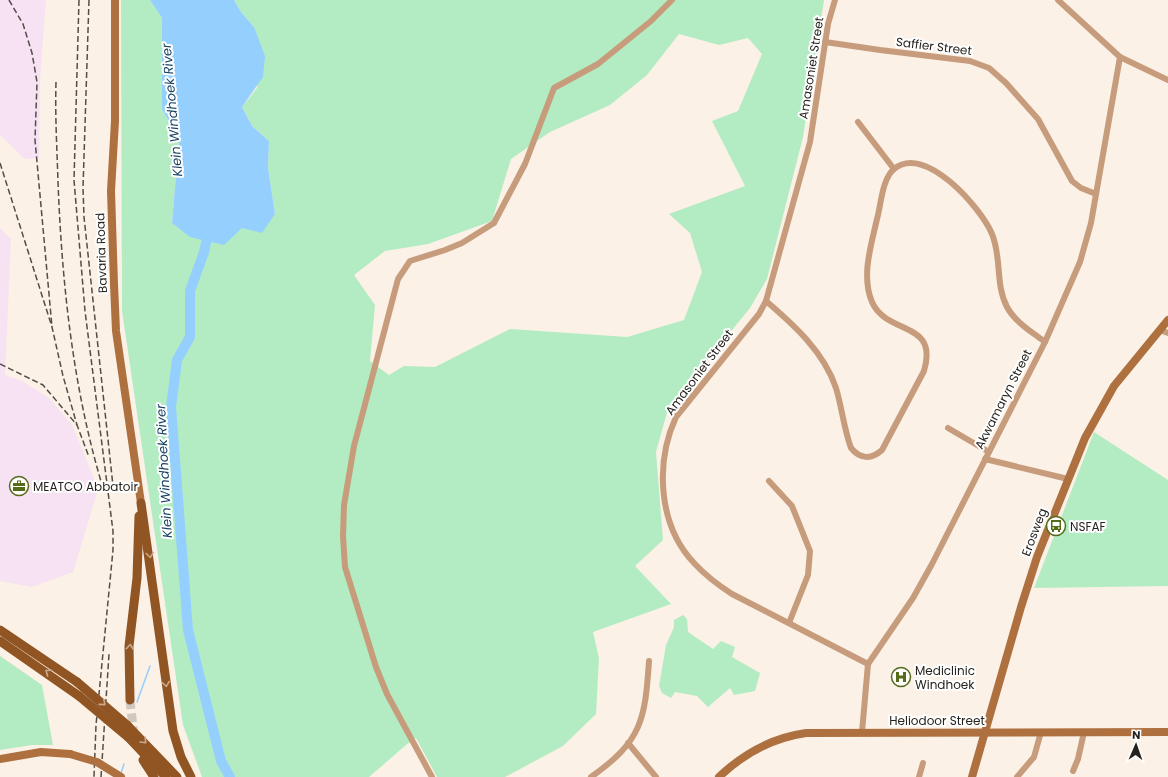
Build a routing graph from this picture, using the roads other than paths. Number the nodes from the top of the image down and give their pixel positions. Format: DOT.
graph roads {
  1 [pos="115,0"];
  2 [pos="672,0"];
  3 [pos="835,0"];
  4 [pos="1058,0"];
  5 [pos="825,42"];
  6 [pos="1120,57"];
  7 [pos="1168,80"];
  8 [pos="858,122"];
  9 [pos="894,169"];
  10 [pos="1096,194"];
  11 [pos="766,301"];
  12 [pos="1168,320"];
  13 [pos="1159,330"];
  14 [pos="1168,333"];
  15 [pos="1045,342"];
  16 [pos="948,428"];
  17 [pos="989,452"];
  18 [pos="985,459"];
  19 [pos="1068,479"];
  20 [pos="769,481"];
  21 [pos="141,503"];
  22 [pos="789,623"];
  23 [pos="0,630"];
  24 [pos="0,641"];
  25 [pos="648,661"];
  26 [pos="868,664"];
  27 [pos="130,700"];
  28 [pos="862,732"];
  29 [pos="984,732"];
  30 [pos="1041,732"];
  31 [pos="1084,732"];
  32 [pos="1168,732"];
  33 [pos="628,743"];
  34 [pos="0,759"];
  35 [pos="143,760"];
  36 [pos="157,761"];
  37 [pos="924,763"];
  38 [pos="1073,771"];
  39 [pos="121,777"];
  40 [pos="154,777"];
  41 [pos="166,777"];
  42 [pos="177,777"];
  43 [pos="191,777"];
  44 [pos="432,777"];
  45 [pos="591,777"];
  46 [pos="656,777"];
  47 [pos="718,777"];
  48 [pos="919,777"];
  49 [pos="972,777"];
  50 [pos="1017,777"];
  1 -- 21 [label="street, Bavaria Road"];
  2 -- 44 [label="street"];
  3 -- 5 [label="street, Amasoniet Street"];
  4 -- 6 [label="street"];
  5 -- 10 [label="street, Saffier Street"];
  5 -- 11 [label="street, Amasoniet Street"];
  6 -- 7 [label="street"];
  6 -- 10 [label="street, Akwamaryn Street"];
  8 -- 9 [label="street"];
  9 -- 11 [label="street"];
  9 -- 15 [label="street"];
  10 -- 15 [label="street, Akwamaryn Street"];
  11 -- 22 [label="street, Amasoniet Street"];
  12 -- 13 [label="street, Erosweg"];
  13 -- 14 [label="street"];
  13 -- 19 [label="street, Erosweg"];
  15 -- 17 [label="street, Akwamaryn Street"];
  16 -- 17 [label="street"];
  17 -- 18 [label="street, Akwamaryn Street"];
  18 -- 19 [label="street"];
  18 -- 26 [label="street, Akwamaryn Street"];
  19 -- 29 [label="street, Erosweg"];
  20 -- 22 [label="street"];
  27 -- 21 [label="main road, one-way"];
  21 -- 43 [label="main road, one-way"];
  22 -- 26 [label="street, Amasoniet Street"];
  23 -- 36 [label="main road, one-way, bridge"];
  36 -- 24 [label="main road, one-way, bridge"];
  25 -- 33 [label="street"];
  26 -- 28 [label="street, Akwamaryn Street"];
  28 -- 29 [label="street, Heliodoor Street"];
  28 -- 47 [label="street, Heliodoor Street"];
  29 -- 30 [label="street, Heliodoor Street"];
  29 -- 49 [label="street, Erosweg"];
  30 -- 31 [label="street, Heliodoor Street"];
  30 -- 50 [label="street"];
  31 -- 32 [label="street, Heliodoor Street"];
  31 -- 38 [label="street"];
  33 -- 45 [label="street"];
  33 -- 46 [label="street"];
  34 -- 39 [label="street, bridge"];
  35 -- 40 [label="main road"];
  36 -- 41 [label="main road"];
  36 -- 42 [label="main road"];
  37 -- 48 [label="street"];
}
